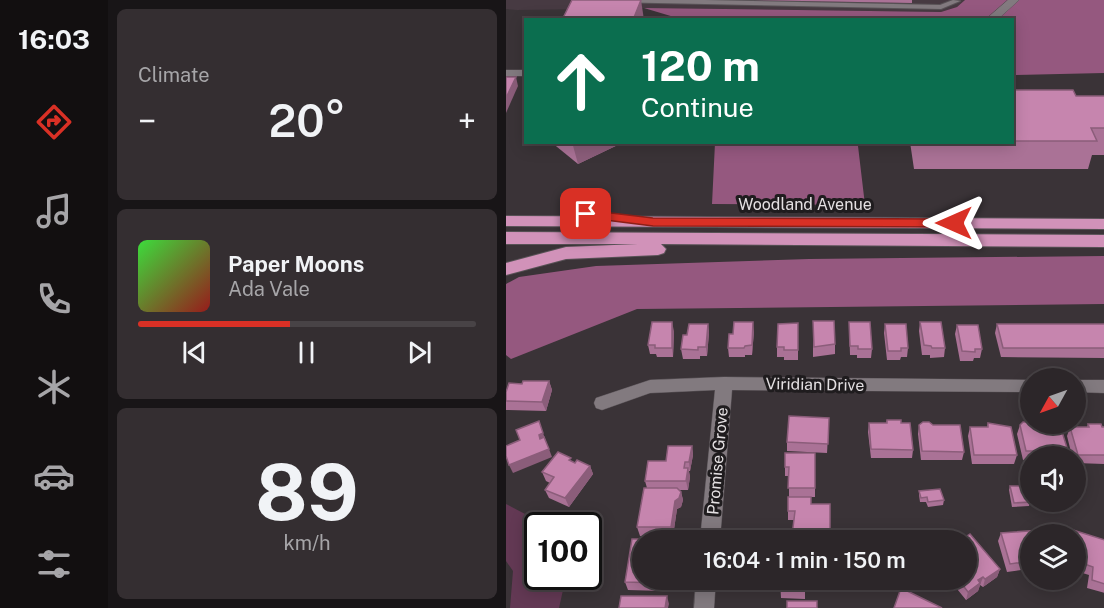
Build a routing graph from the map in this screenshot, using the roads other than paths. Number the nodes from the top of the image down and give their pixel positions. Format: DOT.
graph roads {
  1 [pos="609,0"];
  2 [pos="1014,0"];
  3 [pos="709,1"];
  4 [pos="957,1"];
  5 [pos="992,18"];
  6 [pos="506,73"];
  7 [pos="524,73"];
  8 [pos="506,211"];
  9 [pos="506,221"];
  10 [pos="653,222"];
  11 [pos="1104,224"];
  12 [pos="506,238"];
  13 [pos="1098,241"];
  14 [pos="506,269"];
  15 [pos="724,383"];
  16 [pos="1020,386"];
  17 [pos="1086,386"];
  18 [pos="1104,387"];
  19 [pos="602,403"];
  20 [pos="711,530"];
  21 [pos="705,590"];
  22 [pos="704,608"];
  1 -- 3 [label="lane"];
  2 -- 5 [label="street"];
  3 -- 4 [label="lane"];
  6 -- 7 [label="street"];
  8 -- 10 [label="highway"];
  9 -- 10 [label="highway, Woodland Avenue"];
  10 -- 11 [label="highway, Woodland Avenue"];
  12 -- 13 [label="highway, Woodland Avenue"];
  13 -- 14 [label="highway"];
  15 -- 16 [label="street, Viridian Drive"];
  15 -- 19 [label="street, Viridian Drive"];
  15 -- 20 [label="street, Promise Grove"];
  17 -- 18 [label="street"];
  21 -- 22 [label="street"];
}
